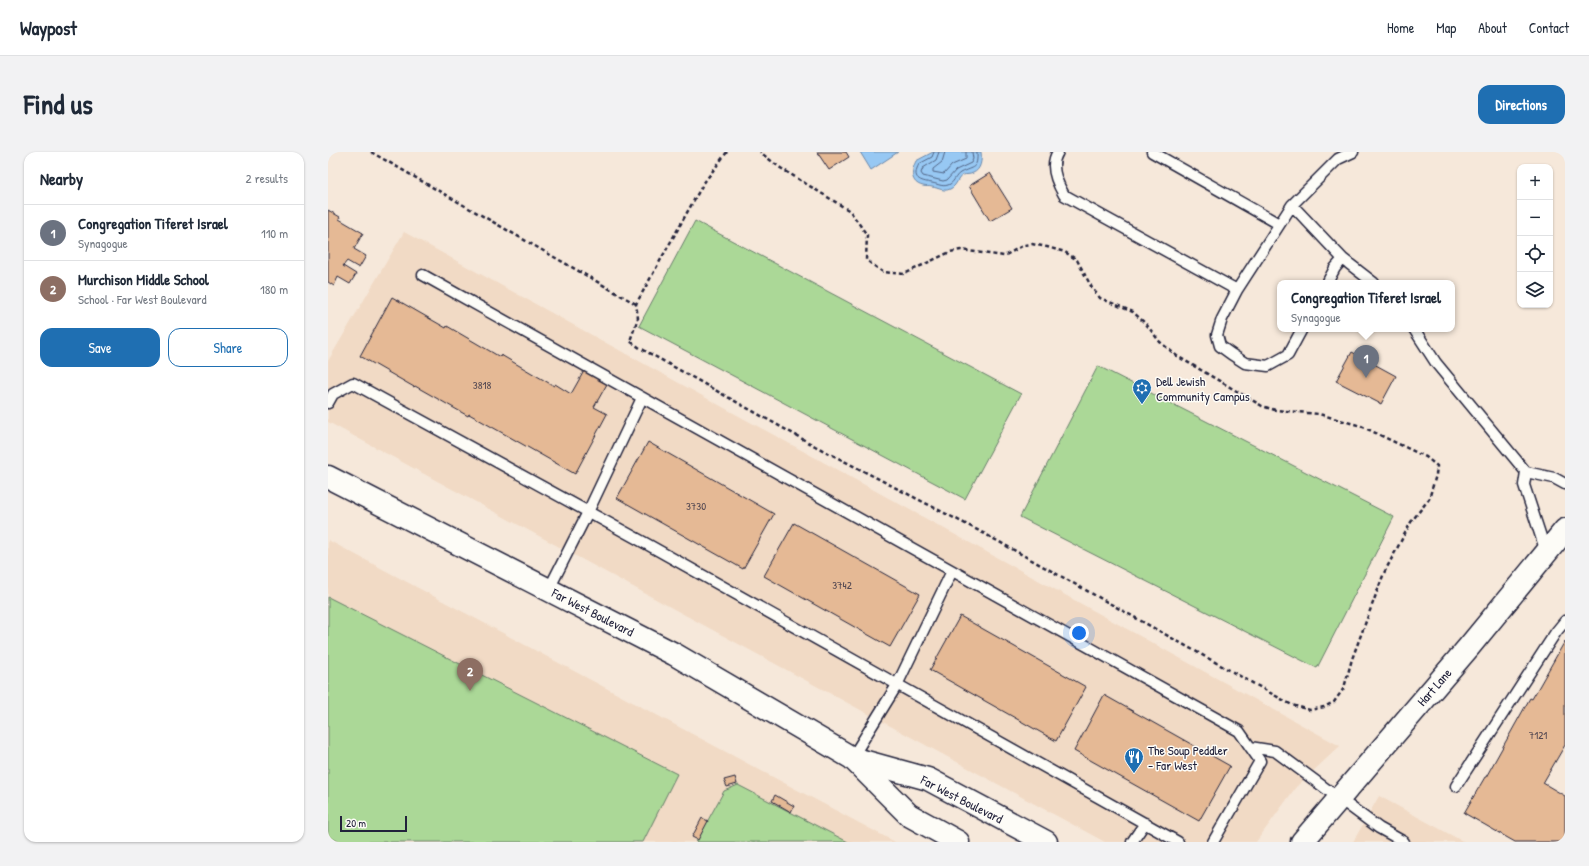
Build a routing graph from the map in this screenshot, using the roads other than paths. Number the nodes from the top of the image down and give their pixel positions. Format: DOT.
graph roads {
  1 [pos="1058,152"];
  2 [pos="1152,152"];
  3 [pos="1353,152"];
  4 [pos="1292,205"];
  5 [pos="1279,224"];
  6 [pos="1343,259"];
  7 [pos="423,275"];
  8 [pos="1329,280"];
  9 [pos="1370,280"];
  10 [pos="1237,290"];
  11 [pos="1300,332"];
  12 [pos="1416,332"];
  13 [pos="642,398"];
  14 [pos="328,403"];
  15 [pos="1526,472"];
  16 [pos="328,477"];
  17 [pos="1565,484"];
  18 [pos="588,512"];
  19 [pos="1565,530"];
  20 [pos="1546,552"];
  21 [pos="952,571"];
  22 [pos="549,589"];
  23 [pos="1565,621"];
  24 [pos="897,685"];
  25 [pos="1250,747"];
  26 [pos="852,758"];
  27 [pos="1456,786"];
  28 [pos="1338,799"];
  29 [pos="1145,824"];
  30 [pos="958,842"];
  31 [pos="1046,842"];
  32 [pos="1132,842"];
  33 [pos="1178,842"];
  34 [pos="1213,842"];
  35 [pos="1302,842"];
  36 [pos="1404,842"];
  1 -- 10 [label="lane"];
  2 -- 5 [label="lane"];
  3 -- 4 [label="lane"];
  4 -- 5 [label="lane"];
  4 -- 6 [label="lane"];
  5 -- 10 [label="lane"];
  6 -- 8 [label="lane"];
  6 -- 9 [label="lane"];
  7 -- 13 [label="lane"];
  10 -- 11 [label="lane"];
  12 -- 15 [label="lane"];
  13 -- 18 [label="lane"];
  13 -- 21 [label="lane"];
  14 -- 18 [label="lane"];
  15 -- 17 [label="lane"];
  15 -- 20 [label="lane"];
  16 -- 22 [label="street, Far West Boulevard"];
  18 -- 22 [label="lane"];
  18 -- 24 [label="lane"];
  19 -- 20 [label="street, Hart Lane"];
  20 -- 28 [label="street, Hart Lane"];
  21 -- 24 [label="lane"];
  21 -- 25 [label="lane"];
  22 -- 26 [label="street, Far West Boulevard"];
  23 -- 27 [label="lane"];
  24 -- 26 [label="lane"];
  24 -- 29 [label="lane"];
  25 -- 28 [label="lane"];
  25 -- 34 [label="lane"];
  26 -- 30 [label="street, Far West Boulevard"];
  26 -- 31 [label="street, Far West Boulevard"];
  28 -- 35 [label="street, Hart Lane"];
  28 -- 36 [label="lane"];
  29 -- 32 [label="lane"];
  29 -- 33 [label="lane"];
}
